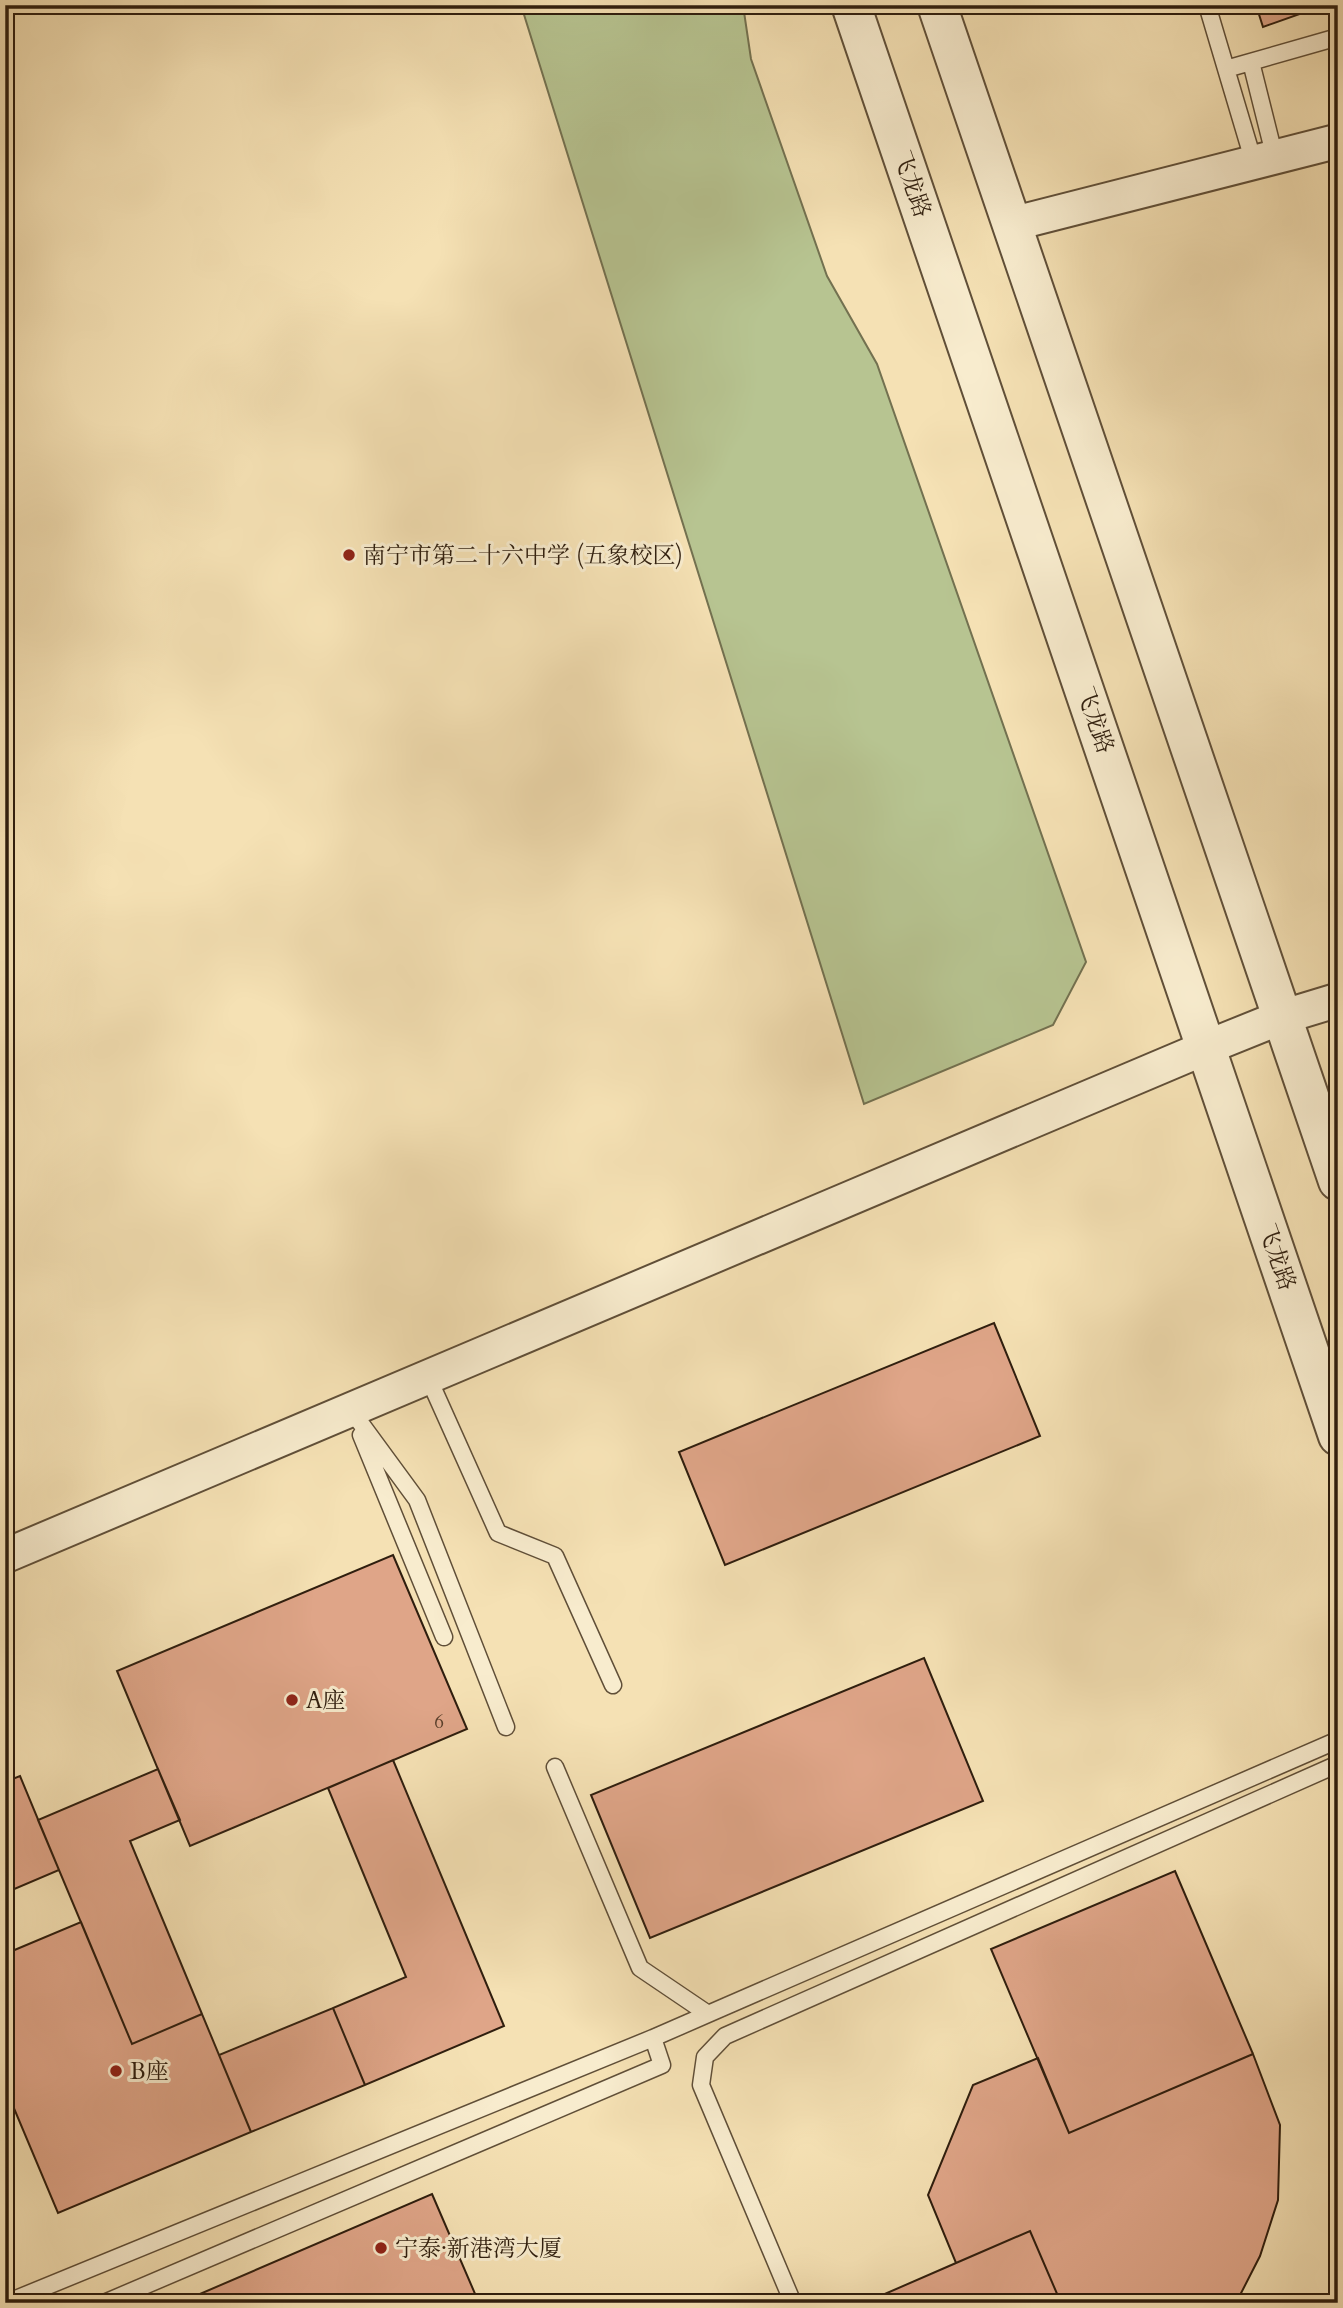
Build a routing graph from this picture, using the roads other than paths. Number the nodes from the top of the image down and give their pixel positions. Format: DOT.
graph roads {
  1 [pos="851,5"];
  2 [pos="937,5"];
  3 [pos="1207,5"];
  4 [pos="1338,37"];
  5 [pos="1251,62"];
  6 [pos="1226,69"];
  7 [pos="1338,141"];
  8 [pos="1264,160"];
  9 [pos="1012,224"];
  10 [pos="1338,1000"];
  11 [pos="1282,1017"];
  12 [pos="1205,1048"];
  13 [pos="1338,1181"];
  14 [pos="428,1377"];
  15 [pos="351,1410"];
  16 [pos="1338,1436"];
  17 [pos="5,1556"];
  18 [pos="444,1637"];
  19 [pos="612,1685"];
  20 [pos="506,1727"];
  21 [pos="1338,1740"];
  22 [pos="1338,1764"];
  23 [pos="555,1767"];
  24 [pos="708,2014"];
  25 [pos="653,2038"];
  26 [pos="6,2303"];
  27 [pos="104,2303"];
  28 [pos="793,2303"];
  1 -- 12 [label="street, 飞龙路"];
  2 -- 9 [label="street"];
  3 -- 6 [label="lane"];
  4 -- 5 [label="lane"];
  5 -- 6 [label="lane"];
  5 -- 8 [label="lane"];
  6 -- 8 [label="lane"];
  7 -- 8 [label="street"];
  8 -- 9 [label="street"];
  9 -- 11 [label="street"];
  10 -- 11 [label="street"];
  11 -- 12 [label="street"];
  11 -- 13 [label="street"];
  12 -- 14 [label="street"];
  12 -- 16 [label="street, 飞龙路"];
  14 -- 15 [label="street"];
  14 -- 19 [label="lane"];
  15 -- 17 [label="street"];
  15 -- 18 [label="lane"];
  15 -- 20 [label="lane"];
  21 -- 24 [label="lane"];
  22 -- 28 [label="lane"];
  23 -- 24 [label="lane"];
  24 -- 25 [label="lane"];
  25 -- 26 [label="lane"];
  25 -- 27 [label="lane"];
}
